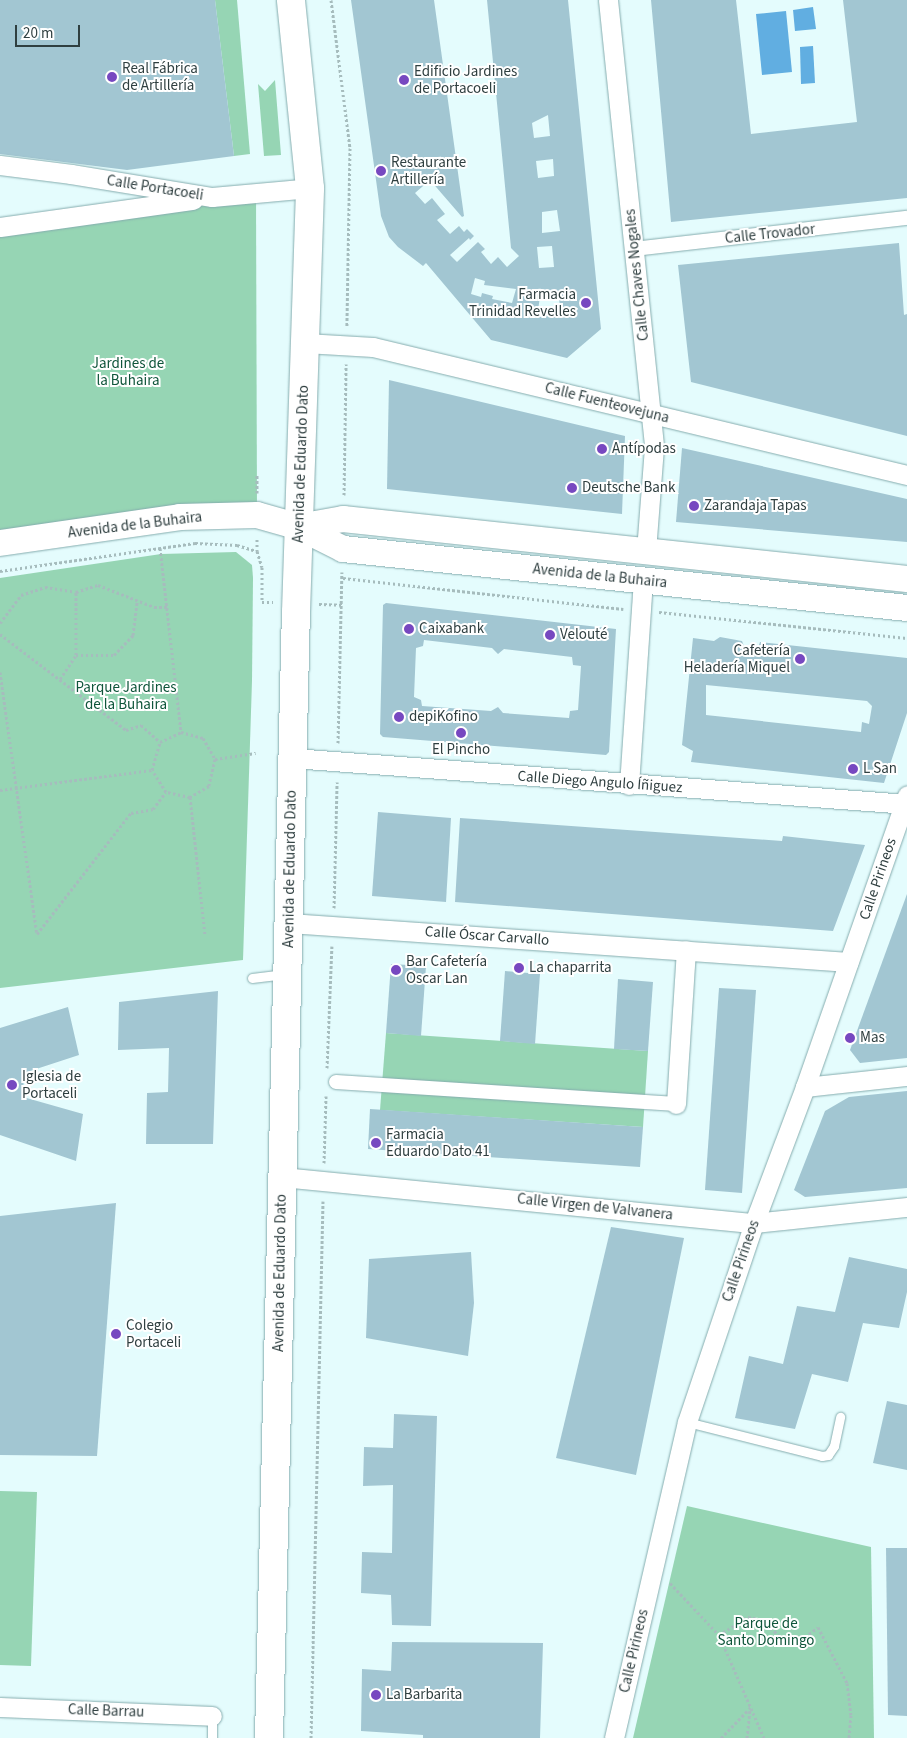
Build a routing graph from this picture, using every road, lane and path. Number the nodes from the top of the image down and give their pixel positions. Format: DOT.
graph roads {
  1 [pos="291,0"];
  2 [pos="331,0"];
  3 [pos="608,0"];
  4 [pos="0,165"];
  5 [pos="310,188"];
  6 [pos="212,197"];
  7 [pos="907,218"];
  8 [pos="0,227"];
  9 [pos="634,249"];
  10 [pos="347,329"];
  11 [pos="305,343"];
  12 [pos="346,361"];
  13 [pos="650,414"];
  14 [pos="907,475"];
  15 [pos="344,505"];
  16 [pos="299,526"];
  17 [pos="0,543"];
  18 [pos="160,548"];
  19 [pos="646,551"];
  20 [pos="342,567"];
  21 [pos="0,572"];
  22 [pos="343,578"];
  23 [pos="907,578"];
  24 [pos="643,580"];
  25 [pos="76,592"];
  26 [pos="137,600"];
  27 [pos="271,602"];
  28 [pos="320,604"];
  29 [pos="342,605"];
  30 [pos="167,606"];
  31 [pos="907,608"];
  32 [pos="628,609"];
  33 [pos="653,612"];
  34 [pos="0,623"];
  35 [pos="0,634"];
  36 [pos="907,638"];
  37 [pos="76,655"];
  38 [pos="0,672"];
  39 [pos="60,679"];
  40 [pos="181,732"];
  41 [pos="160,742"];
  42 [pos="338,746"];
  43 [pos="256,753"];
  44 [pos="293,758"];
  45 [pos="215,759"];
  46 [pos="152,770"];
  47 [pos="338,773"];
  48 [pos="629,785"];
  49 [pos="16,788"];
  50 [pos="0,790"];
  51 [pos="166,792"];
  52 [pos="190,797"];
  53 [pos="906,801"];
  54 [pos="334,916"];
  55 [pos="289,923"];
  56 [pos="205,936"];
  57 [pos="332,943"];
  58 [pos="686,950"];
  59 [pos="849,962"];
  60 [pos="288,974"];
  61 [pos="252,978"];
  62 [pos="327,1070"];
  63 [pos="907,1076"];
  64 [pos="331,1085"];
  65 [pos="806,1087"];
  66 [pos="676,1104"];
  67 [pos="324,1169"];
  68 [pos="282,1177"];
  69 [pos="323,1195"];
  70 [pos="907,1207"];
  71 [pos="754,1223"];
  72 [pos="840,1417"];
  73 [pos="687,1422"];
  74 [pos="651,1578"];
  75 [pos="719,1635"];
  76 [pos="0,1707"];
  77 [pos="751,1708"];
  78 [pos="212,1716"];
  79 [pos="212,1738"];
  80 [pos="269,1738"];
  81 [pos="311,1738"];
  82 [pos="614,1738"];
  83 [pos="721,1738"];
  84 [pos="747,1738"];
  85 [pos="764,1738"];
  86 [pos="849,1738"];
  1 -- 5 [label="main road, Avenida de Eduardo Dato"];
  2 -- 10 [label="path"];
  3 -- 9 [label="street, Calle Chaves Nogales"];
  4 -- 6 [label="street, Calle Portacoeli"];
  5 -- 6 [label="street, Calle Portacoeli"];
  5 -- 11 [label="main road, Avenida de Eduardo Dato"];
  6 -- 8 [label="street"];
  7 -- 9 [label="street, Calle Trovador"];
  9 -- 13 [label="street, Calle Chaves Nogales"];
  11 -- 13 [label="street, Calle Fuenteovejuna"];
  11 -- 16 [label="main road, Avenida de Eduardo Dato"];
  12 -- 15 [label="path"];
  13 -- 14 [label="street, Calle Fuenteovejuna"];
  13 -- 19 [label="street, Calle Chaves Nogales"];
  16 -- 17 [label="main road, Avenida de la Buhaira"];
  16 -- 19 [label="main road, Avenida de la Buhaira"];
  16 -- 24 [label="main road, Avenida de la Buhaira"];
  16 -- 44 [label="main road, Avenida de Eduardo Dato"];
  18 -- 21 [label="path"];
  18 -- 27 [label="path"];
  18 -- 30 [label="path"];
  19 -- 23 [label="main road, Avenida de la Buhaira"];
  20 -- 22 [label="path"];
  22 -- 29 [label="path"];
  22 -- 32 [label="path"];
  24 -- 31 [label="main road, Avenida de la Buhaira"];
  24 -- 48 [label="street"];
  25 -- 26 [label="path"];
  25 -- 34 [label="path"];
  25 -- 37 [label="path"];
  26 -- 30 [label="path"];
  26 -- 37 [label="path"];
  28 -- 29 [label="path"];
  29 -- 42 [label="path"];
  30 -- 40 [label="path"];
  33 -- 36 [label="path"];
  35 -- 39 [label="path"];
  37 -- 39 [label="path"];
  38 -- 49 [label="path"];
  39 -- 41 [label="path"];
  40 -- 41 [label="path"];
  40 -- 45 [label="path"];
  41 -- 46 [label="path"];
  43 -- 45 [label="path"];
  44 -- 48 [label="street, Calle Diego Angulo Íñiguez"];
  44 -- 55 [label="main road, Avenida de Eduardo Dato"];
  45 -- 52 [label="path"];
  46 -- 49 [label="path"];
  46 -- 51 [label="path"];
  47 -- 54 [label="path"];
  48 -- 53 [label="street, Calle Diego Angulo Íñiguez"];
  49 -- 50 [label="path"];
  49 -- 51 [label="path"];
  51 -- 52 [label="path"];
  52 -- 56 [label="path"];
  53 -- 59 [label="street, Calle Pirineos"];
  55 -- 58 [label="street, Calle Óscar Carvallo"];
  55 -- 60 [label="main road, Avenida de Eduardo Dato"];
  57 -- 62 [label="path"];
  58 -- 59 [label="street, Calle Óscar Carvallo"];
  58 -- 66 [label="street"];
  59 -- 65 [label="street, Calle Pirineos"];
  60 -- 61 [label="lane"];
  60 -- 68 [label="main road, Avenida de Eduardo Dato"];
  63 -- 65 [label="street"];
  64 -- 66 [label="street"];
  64 -- 67 [label="path"];
  65 -- 71 [label="street, Calle Pirineos"];
  68 -- 71 [label="street, Calle Virgen de Valvanera"];
  68 -- 80 [label="main road, Avenida de Eduardo Dato"];
  69 -- 81 [label="path"];
  70 -- 71 [label="street, Calle Virgen de Valvanera"];
  71 -- 73 [label="street, Calle Pirineos"];
  72 -- 73 [label="lane"];
  73 -- 74 [label="street, Calle Pirineos"];
  74 -- 75 [label="path"];
  74 -- 82 [label="street, Calle Pirineos"];
  75 -- 77 [label="path"];
  75 -- 86 [label="path"];
  76 -- 78 [label="street, Calle Barrau"];
  77 -- 83 [label="path"];
  77 -- 84 [label="path"];
  77 -- 85 [label="path"];
  78 -- 79 [label="lane"];
}
